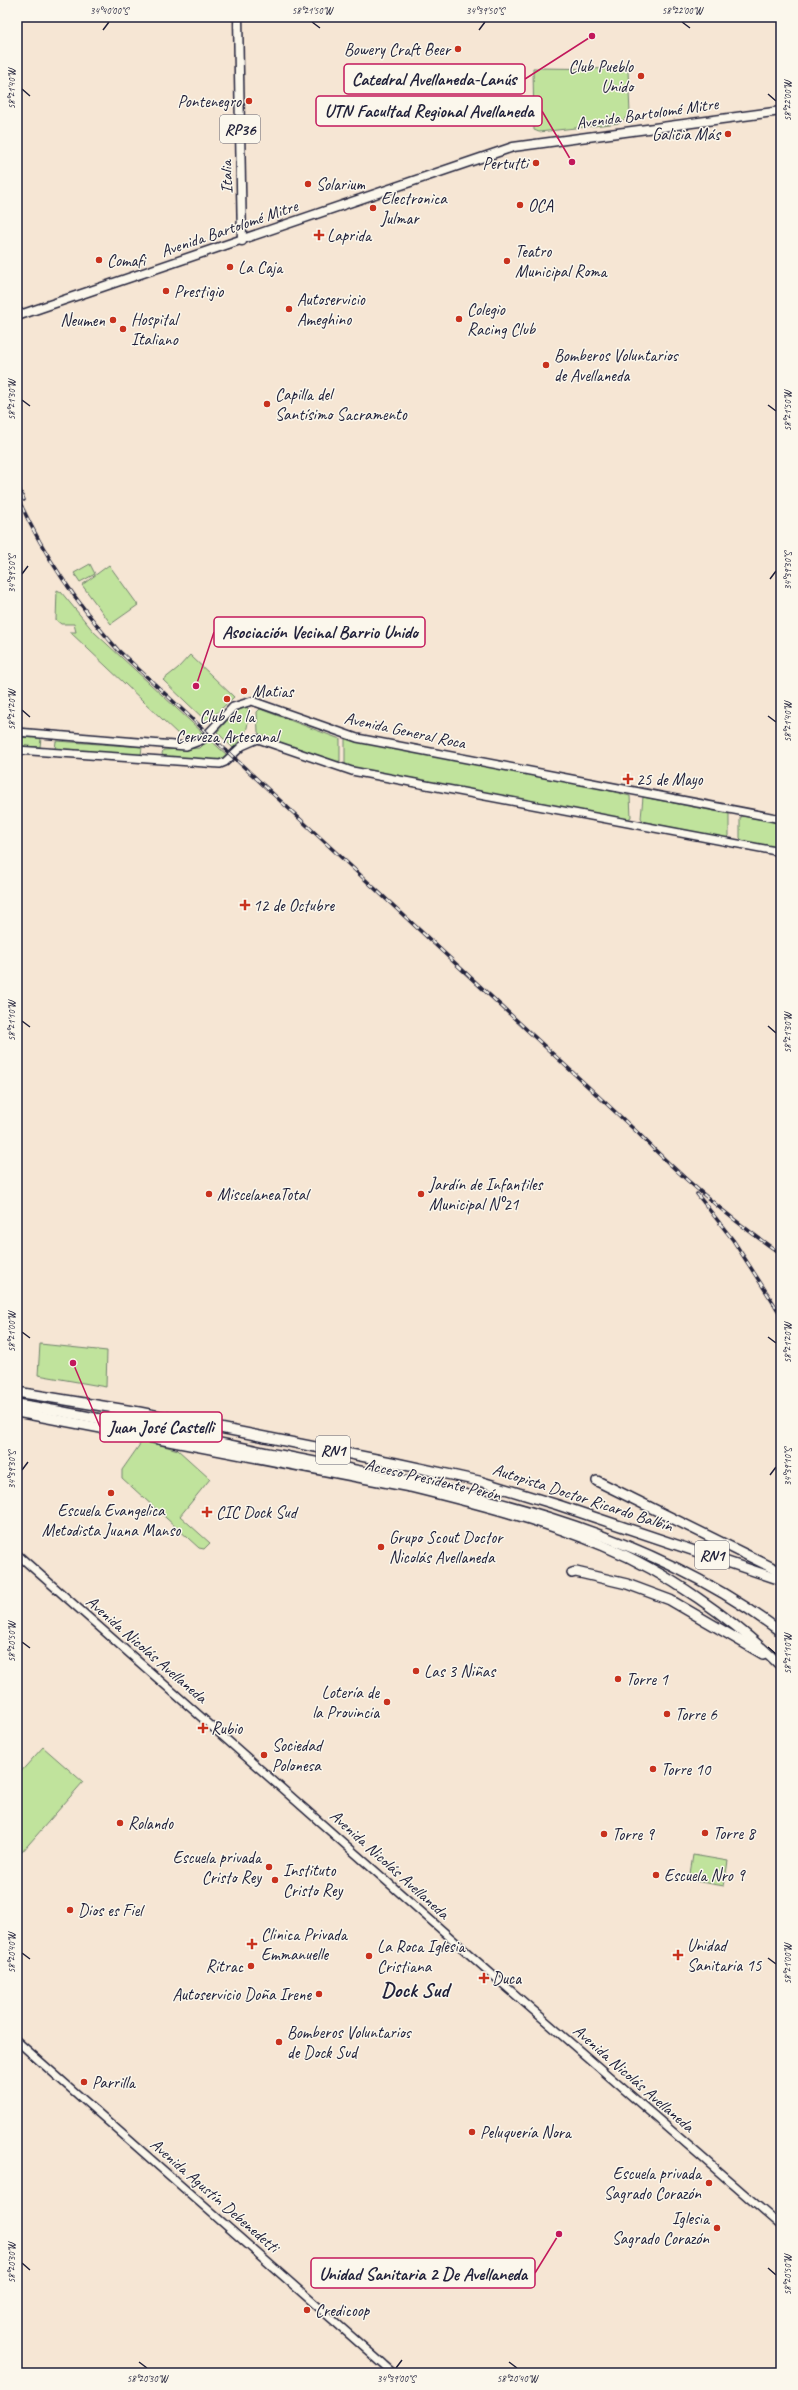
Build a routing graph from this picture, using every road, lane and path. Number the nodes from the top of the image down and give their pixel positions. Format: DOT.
graph roads {
  1 [pos="238,17"];
  2 [pos="781,111"];
  3 [pos="242,241"];
  4 [pos="17,316"];
  5 [pos="17,732"];
  6 [pos="17,750"];
  7 [pos="781,820"];
  8 [pos="781,852"];
  9 [pos="17,1392"];
  10 [pos="17,1404"];
  11 [pos="17,1412"];
  12 [pos="597,1481"];
  13 [pos="17,1554"];
  14 [pos="781,1572"];
  15 [pos="572,1573"];
  16 [pos="781,1580"];
  17 [pos="781,1632"];
  18 [pos="781,1667"];
  19 [pos="17,2041"];
  20 [pos="781,2226"];
  21 [pos="393,2373"];
  1 -- 3 [label="main road, Italia / RP36"];
  2 -- 3 [label="main road, Avenida Bartolomé Mitre"];
  3 -- 4 [label="main road, Avenida Bartolomé Mitre"];
  5 -- 7 [label="main road, Avenida General Roca"];
  6 -- 8 [label="main road"];
  9 -- 16 [label="highway, Autopista Doctor Ricardo Balbín / RN1"];
  10 -- 17 [label="highway, Autopista Doctor Ricardo Balbín / RN1"];
  11 -- 18 [label="highway, Acceso Presidente Perón"];
  12 -- 14 [label="highway"];
  13 -- 20 [label="main road, Avenida Nicolás Avellaneda"];
  15 -- 18 [label="highway"];
  19 -- 21 [label="main road, Avenida Agustín Debenedetti"];
}
